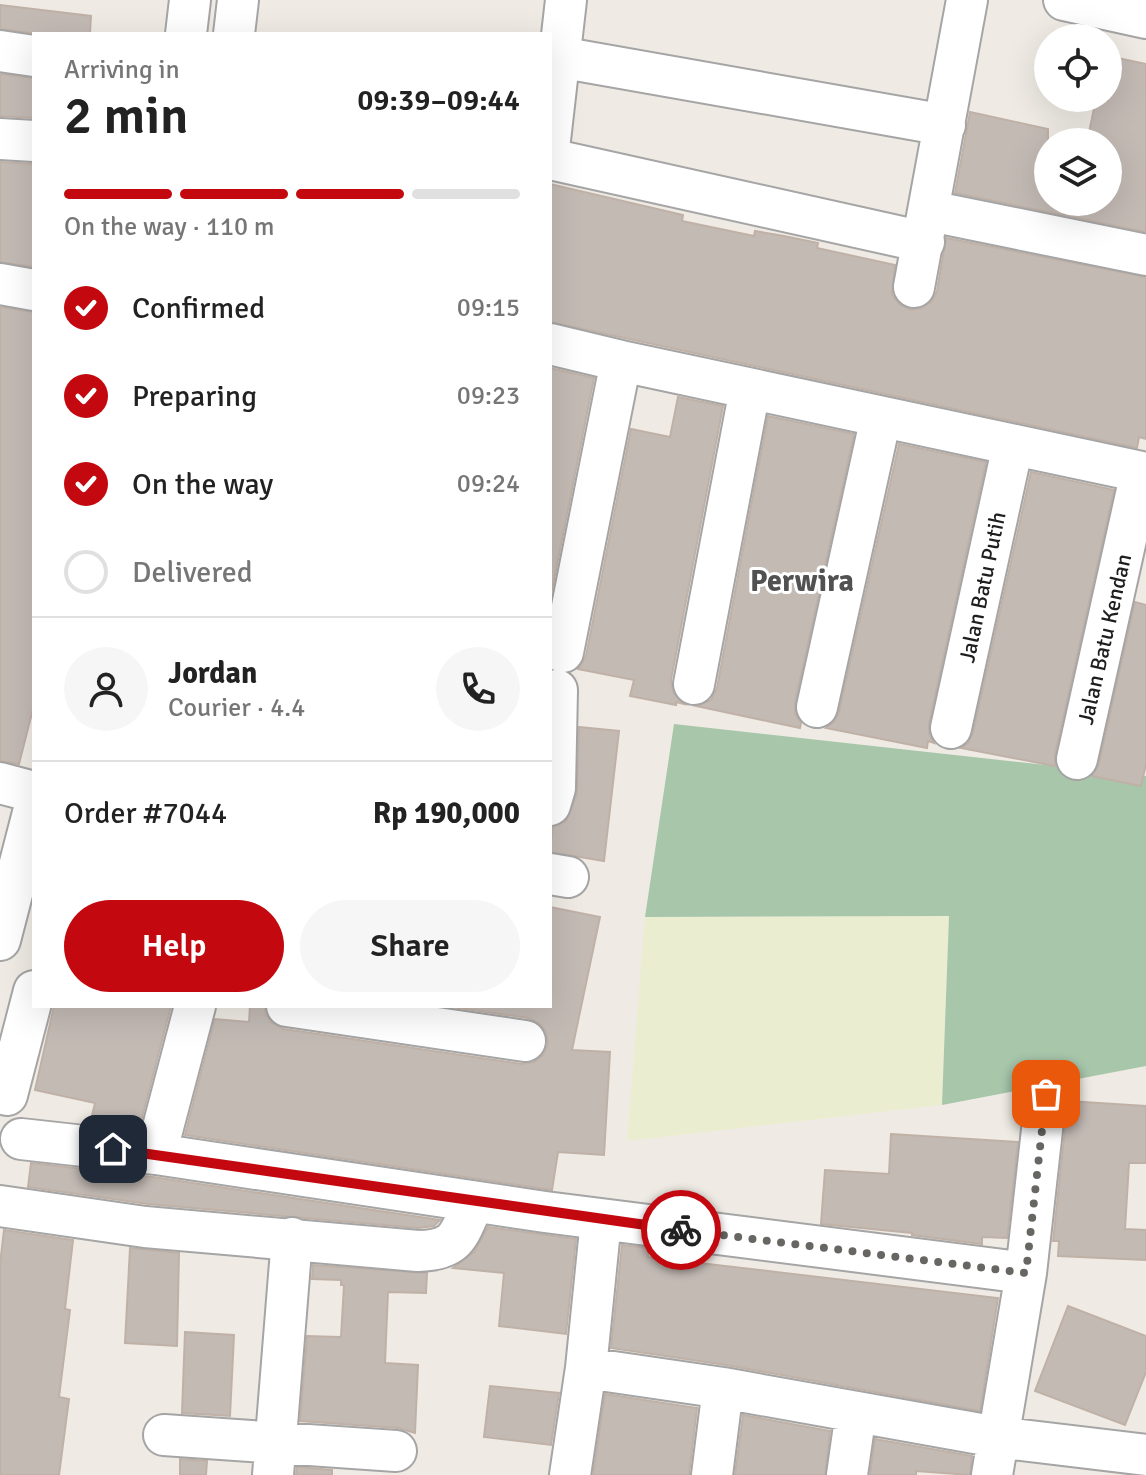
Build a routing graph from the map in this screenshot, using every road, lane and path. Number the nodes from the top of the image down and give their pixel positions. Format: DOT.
graph roads {
  1 [pos="190,0"];
  2 [pos="238,0"];
  3 [pos="566,0"];
  4 [pos="967,0"];
  5 [pos="1068,0"];
  6 [pos="1146,18"];
  7 [pos="186,32"];
  8 [pos="234,32"];
  9 [pos="0,51"];
  10 [pos="32,56"];
  11 [pos="559,57"];
  12 [pos="552,122"];
  13 [pos="945,125"];
  14 [pos="0,139"];
  15 [pos="32,141"];
  16 [pos="552,159"];
  17 [pos="927,226"];
  18 [pos="1146,255"];
  19 [pos="0,284"];
  20 [pos="914,287"];
  21 [pos="32,290"];
  22 [pos="552,344"];
  23 [pos="621,361"];
  24 [pos="750,389"];
  25 [pos="881,417"];
  26 [pos="1013,445"];
  27 [pos="1144,473"];
  28 [pos="694,684"];
  29 [pos="817,707"];
  30 [pos="951,728"];
  31 [pos="1077,759"];
  32 [pos="0,783"];
  33 [pos="32,791"];
  34 [pos="552,798"];
  35 [pos="32,817"];
  36 [pos="0,940"];
  37 [pos="32,998"];
  38 [pos="194,1008"];
  39 [pos="301,1008"];
  40 [pos="525,1041"];
  41 [pos="4,1093"];
  42 [pos="1046,1094"];
  43 [pos="10,1153"];
  44 [pos="156,1154"];
  45 [pos="474,1202"];
  46 [pos="0,1206"];
  47 [pos="601,1220"];
  48 [pos="292,1238"];
  49 [pos="1026,1273"];
  50 [pos="586,1368"];
  51 [pos="723,1388"];
  52 [pos="856,1412"];
  53 [pos="164,1435"];
  54 [pos="396,1451"];
  55 [pos="1146,1455"];
  56 [pos="995,1456"];
  57 [pos="274,1460"];
  58 [pos="570,1475"];
  59 [pos="712,1475"];
  60 [pos="847,1475"];
  1 -- 7 [label="street"];
  2 -- 8 [label="street"];
  3 -- 11 [label="street"];
  4 -- 13 [label="street"];
  5 -- 6 [label="street"];
  9 -- 10 [label="street"];
  11 -- 12 [label="street"];
  11 -- 13 [label="street"];
  13 -- 17 [label="street"];
  14 -- 15 [label="street"];
  16 -- 17 [label="street"];
  17 -- 18 [label="street"];
  17 -- 20 [label="street"];
  19 -- 21 [label="street"];
  22 -- 23 [label="street"];
  23 -- 24 [label="street"];
  23 -- 34 [label="street"];
  24 -- 25 [label="street"];
  24 -- 28 [label="street"];
  25 -- 26 [label="street"];
  25 -- 29 [label="street"];
  26 -- 27 [label="street"];
  26 -- 30 [label="street, Jalan Batu Putih"];
  27 -- 31 [label="street, Jalan Batu Kendan"];
  32 -- 33 [label="street"];
  35 -- 36 [label="street"];
  37 -- 41 [label="street"];
  38 -- 44 [label="street"];
  39 -- 40 [label="street"];
  41 -- 43 [label="street"];
  42 -- 49 [label="street"];
  43 -- 44 [label="street"];
  44 -- 45 [label="street"];
  45 -- 47 [label="street"];
  45 -- 48 [label="street"];
  46 -- 48 [label="street"];
  47 -- 49 [label="street"];
  47 -- 50 [label="street"];
  48 -- 57 [label="street"];
  49 -- 56 [label="street"];
  50 -- 51 [label="street"];
  50 -- 58 [label="street"];
  51 -- 52 [label="street"];
  51 -- 59 [label="street"];
  52 -- 56 [label="street"];
  52 -- 60 [label="street"];
  53 -- 57 [label="street"];
  54 -- 57 [label="street"];
  55 -- 56 [label="street"];
}
